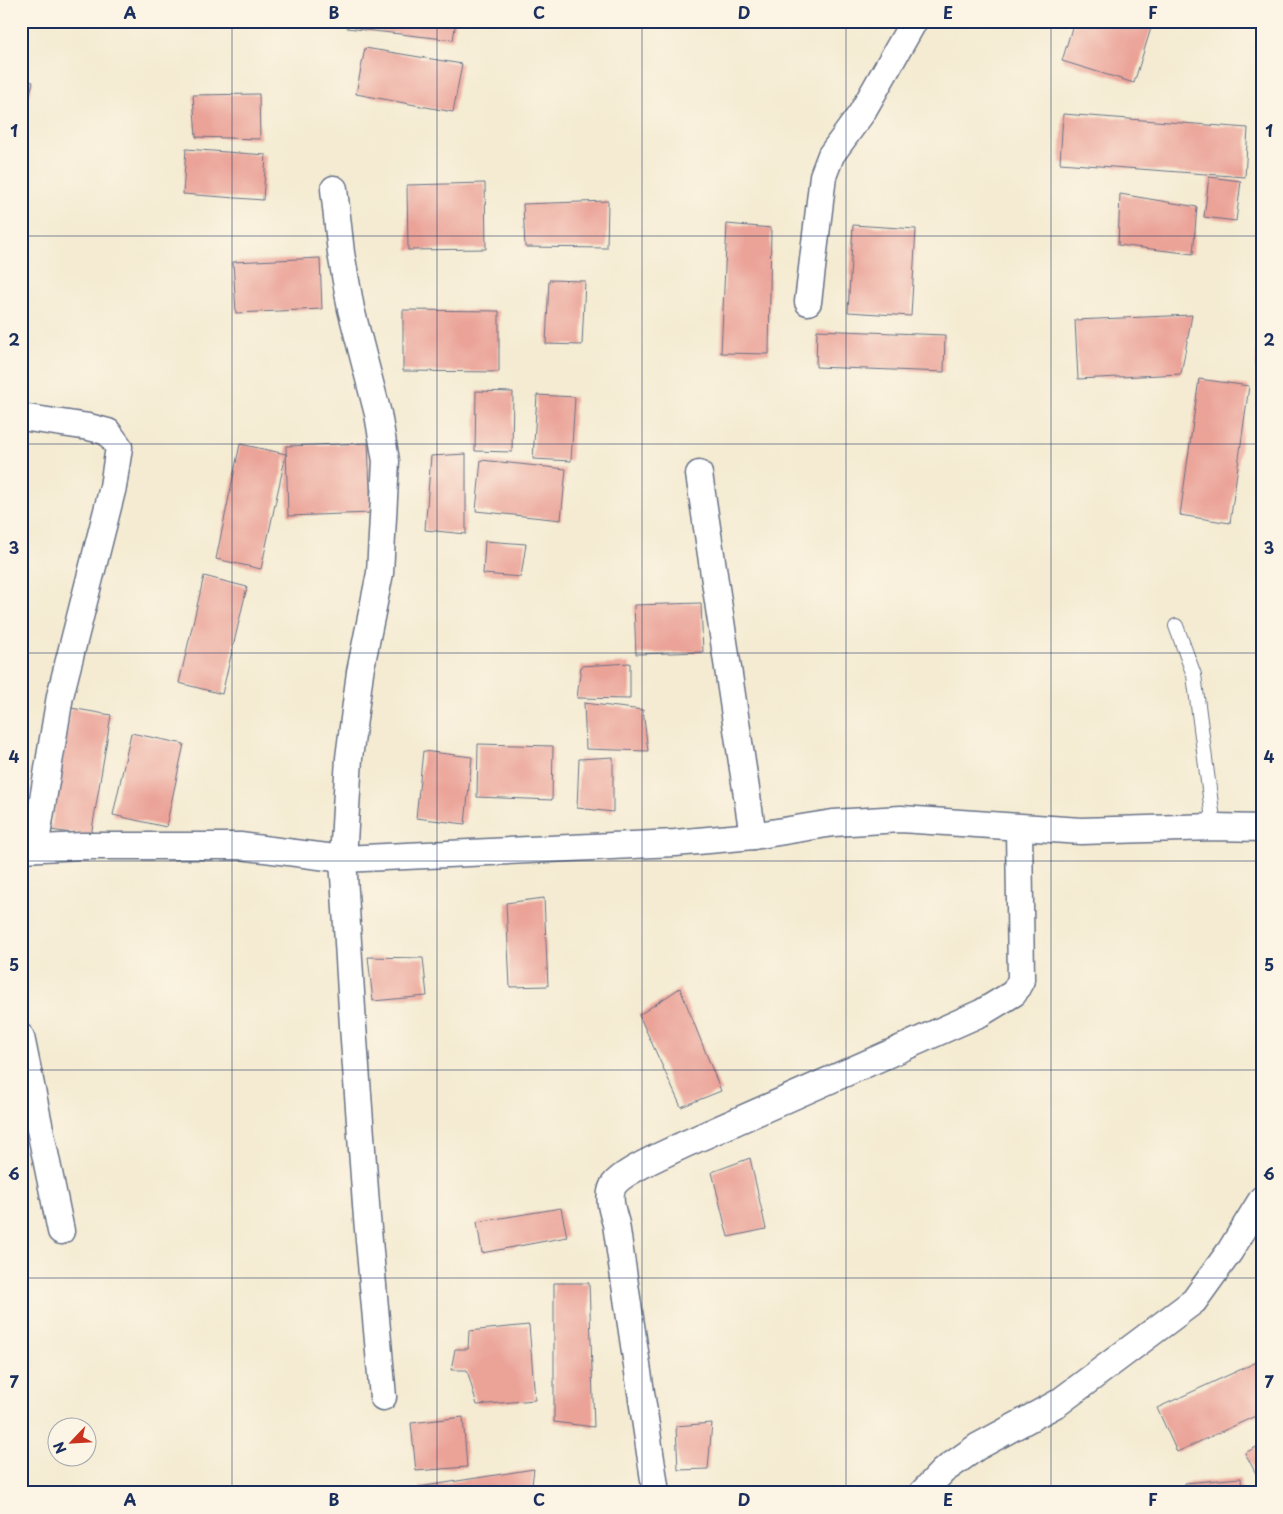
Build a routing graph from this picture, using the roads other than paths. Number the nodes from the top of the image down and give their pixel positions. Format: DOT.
graph roads {
  1 [pos="914,21"];
  2 [pos="334,190"];
  3 [pos="808,302"];
  4 [pos="21,417"];
  5 [pos="699,474"];
  6 [pos="1176,626"];
  7 [pos="1214,827"];
  8 [pos="1019,828"];
  9 [pos="1262,828"];
  10 [pos="753,836"];
  11 [pos="28,849"];
  12 [pos="343,859"];
  13 [pos="21,1037"];
  14 [pos="1262,1199"];
  15 [pos="61,1231"];
  16 [pos="383,1397"];
  17 [pos="656,1493"];
  18 [pos="922,1493"];
  1 -- 3 [label="street"];
  2 -- 12 [label="street"];
  4 -- 11 [label="street"];
  5 -- 10 [label="street"];
  6 -- 7 [label="lane"];
  7 -- 8 [label="street"];
  7 -- 9 [label="street"];
  8 -- 10 [label="street"];
  8 -- 17 [label="street"];
  10 -- 12 [label="street"];
  11 -- 12 [label="street"];
  12 -- 16 [label="street"];
  13 -- 15 [label="street"];
  14 -- 18 [label="street"];
}
